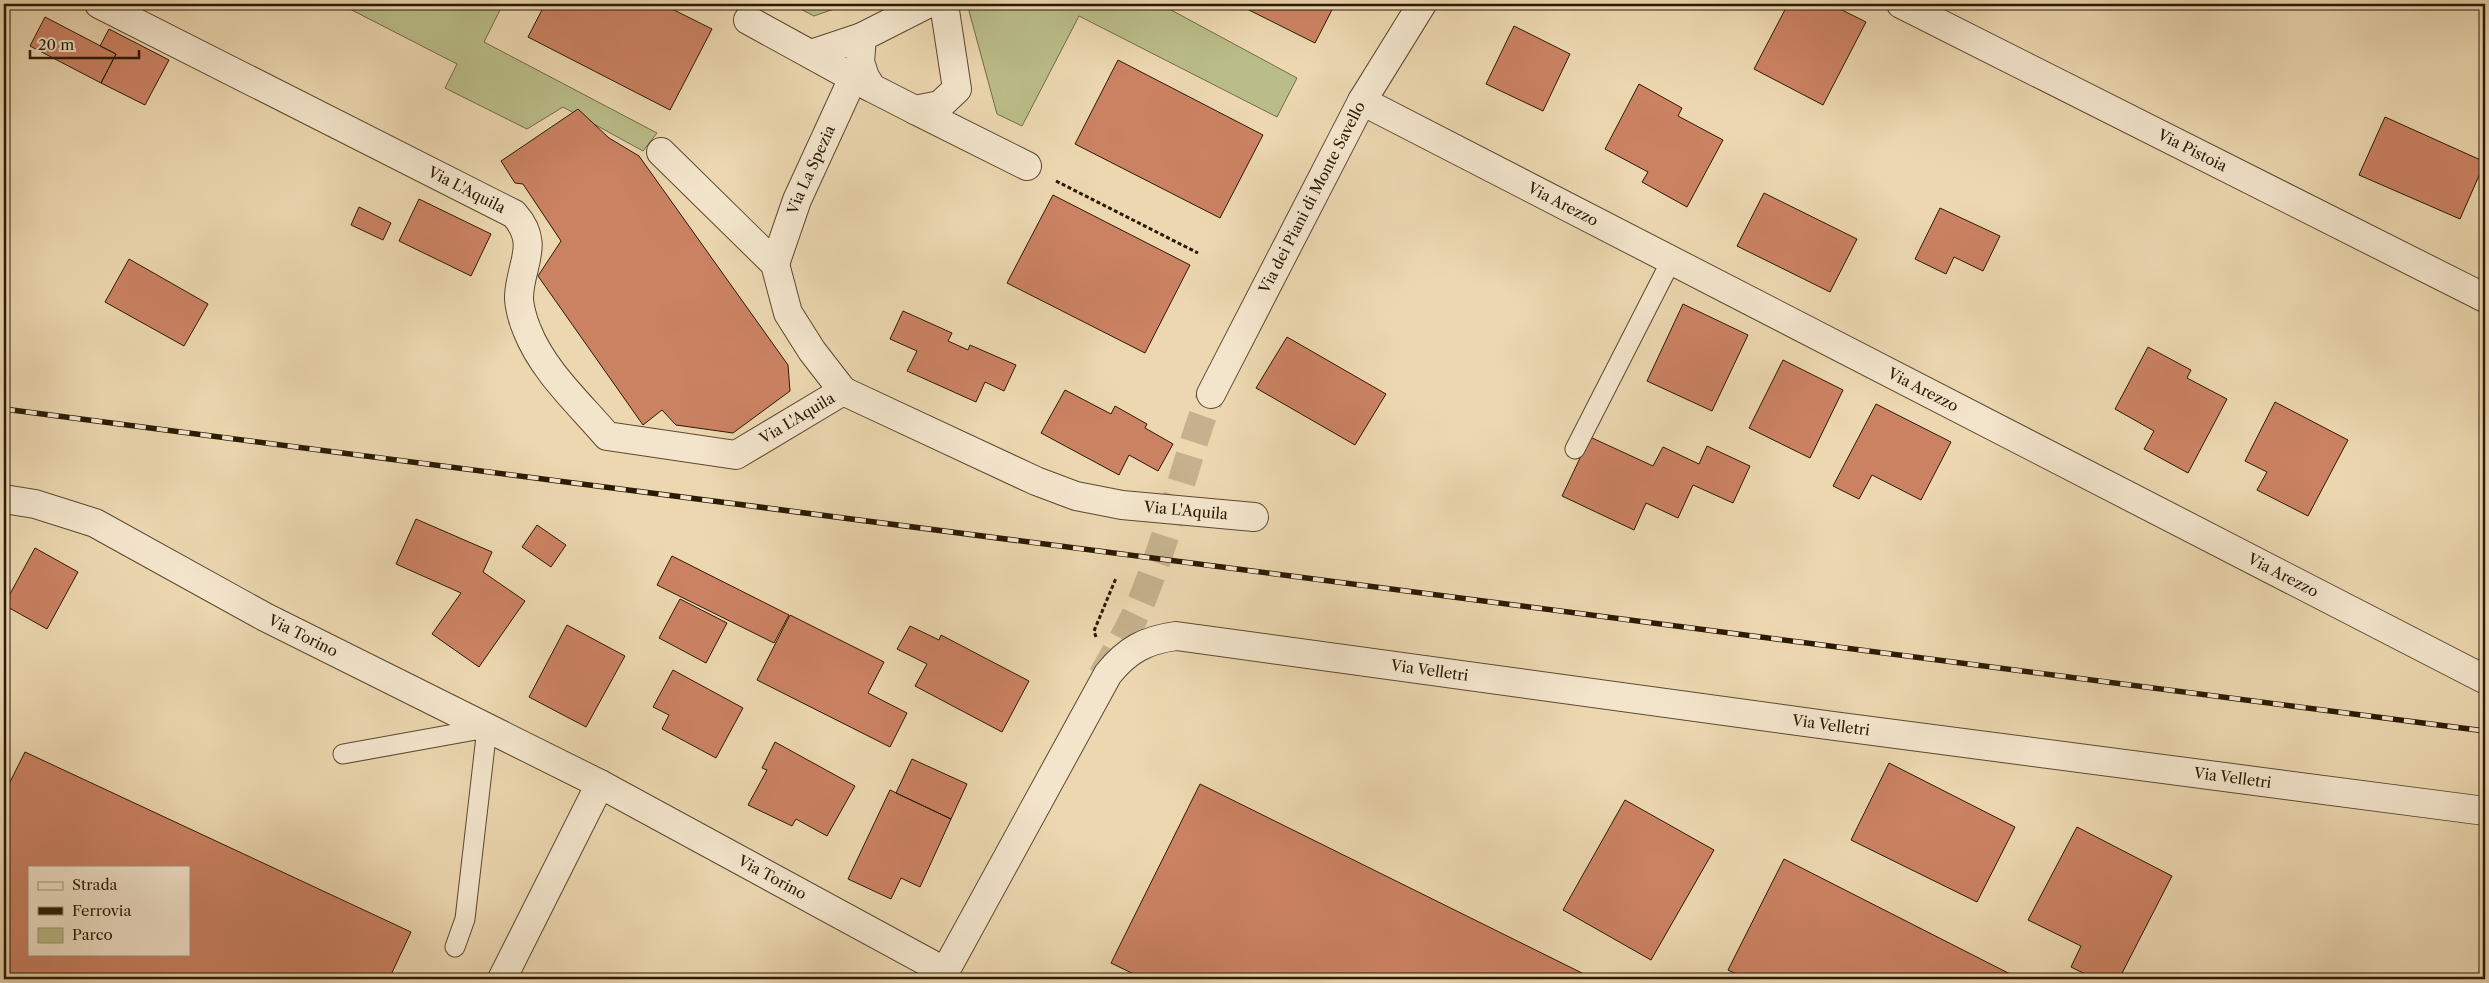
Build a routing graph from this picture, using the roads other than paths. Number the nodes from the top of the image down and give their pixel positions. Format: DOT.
graph roads {
  1 [pos="99,4"];
  2 [pos="927,4"];
  3 [pos="944,4"];
  4 [pos="1422,4"];
  5 [pos="1901,4"];
  6 [pos="748,20"];
  7 [pos="862,37"];
  8 [pos="810,54"];
  9 [pos="862,83"];
  10 [pos="956,89"];
  11 [pos="1362,101"];
  12 [pos="914,110"];
  13 [pos="977,141"];
  14 [pos="660,152"];
  15 [pos="1027,166"];
  16 [pos="1672,259"];
  17 [pos="775,264"];
  18 [pos="2485,298"];
  19 [pos="843,391"];
  20 [pos="1211,394"];
  21 [pos="1574,449"];
  22 [pos="4,499"];
  23 [pos="1254,517"];
  24 [pos="2484,679"];
  25 [pos="487,728"];
  26 [pos="343,754"];
  27 [pos="600,784"];
  28 [pos="2485,811"];
  29 [pos="455,947"];
  30 [pos="943,975"];
  31 [pos="502,979"];
  1 -- 19 [label="street, Via L'Aquila"];
  2 -- 7 [label="street"];
  3 -- 10 [label="street"];
  4 -- 11 [label="street, Via dei Piani di Monte Savello"];
  5 -- 18 [label="street, Via Pistoia"];
  6 -- 8 [label="street"];
  7 -- 8 [label="street"];
  7 -- 9 [label="street"];
  8 -- 9 [label="street"];
  9 -- 12 [label="street"];
  9 -- 17 [label="street, Via La Spezia"];
  10 -- 12 [label="street"];
  10 -- 13 [label="street"];
  11 -- 16 [label="street, Via Arezzo"];
  11 -- 20 [label="street, Via dei Piani di Monte Savello"];
  12 -- 13 [label="street"];
  13 -- 15 [label="street"];
  14 -- 17 [label="street"];
  16 -- 21 [label="lane"];
  16 -- 24 [label="street, Via Arezzo"];
  17 -- 19 [label="street, Via L'Aquila"];
  19 -- 23 [label="street, Via L'Aquila"];
  22 -- 25 [label="street, Via Torino"];
  25 -- 26 [label="lane"];
  25 -- 27 [label="street, Via Torino"];
  25 -- 29 [label="lane"];
  27 -- 30 [label="street, Via Torino"];
  27 -- 31 [label="street"];
  28 -- 30 [label="street, Via Velletri"];
}
